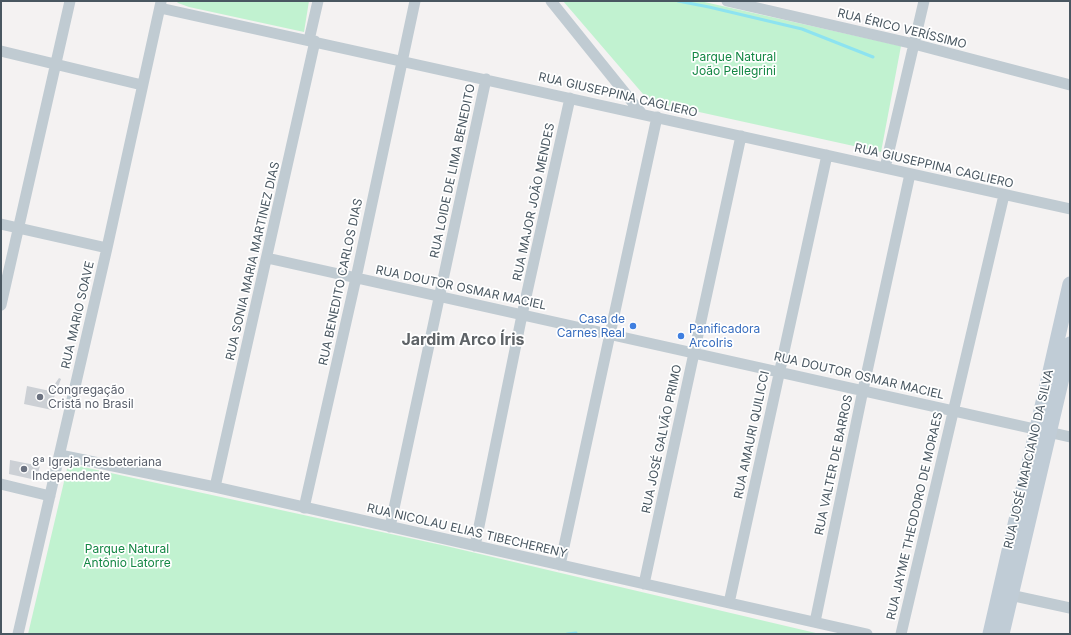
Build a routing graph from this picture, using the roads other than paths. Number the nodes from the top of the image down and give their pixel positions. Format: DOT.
graph roads {
  1 [pos="70,1"];
  2 [pos="318,1"];
  3 [pos="415,1"];
  4 [pos="551,1"];
  5 [pos="727,1"];
  6 [pos="924,1"];
  7 [pos="161,4"];
  8 [pos="312,41"];
  9 [pos="914,44"];
  10 [pos="1,51"];
  11 [pos="402,61"];
  12 [pos="55,64"];
  13 [pos="486,79"];
  14 [pos="142,85"];
  15 [pos="1070,85"];
  16 [pos="570,98"];
  17 [pos="642,114"];
  18 [pos="657,117"];
  19 [pos="741,136"];
  20 [pos="827,155"];
  21 [pos="885,168"];
  22 [pos="910,174"];
  23 [pos="1004,195"];
  24 [pos="1070,209"];
  25 [pos="1,224"];
  26 [pos="19,228"];
  27 [pos="107,248"];
  28 [pos="267,258"];
  29 [pos="356,278"];
  30 [pos="1070,284"];
  31 [pos="439,296"];
  32 [pos="1,305"];
  33 [pos="522,315"];
  34 [pos="609,334"];
  35 [pos="1070,344"];
  36 [pos="693,353"];
  37 [pos="778,372"];
  38 [pos="863,390"];
  39 [pos="953,411"];
  40 [pos="1043,431"];
  41 [pos="1070,437"];
  42 [pos="60,455"];
  43 [pos="1,484"];
  44 [pos="215,487"];
  45 [pos="50,496"];
  46 [pos="304,508"];
  47 [pos="390,527"];
  48 [pos="475,546"];
  49 [pos="560,565"];
  50 [pos="644,584"];
  51 [pos="1010,595"];
  52 [pos="729,603"];
  53 [pos="1070,608"];
  54 [pos="815,622"];
  55 [pos="18,634"];
  56 [pos="867,634"];
  57 [pos="901,634"];
  58 [pos="990,634"];
  59 [pos="1002,634"];
  1 -- 12 [label="street"];
  2 -- 8 [label="street, RUA SONIA MARIA MARTINEZ DIAS"];
  3 -- 11 [label="street, RUA BENEDITO CARLOS DIAS"];
  4 -- 17 [label="street"];
  5 -- 9 [label="street, RUA ÉRICO VERÍSSIMO"];
  6 -- 9 [label="street"];
  7 -- 8 [label="street, RUA GIUSEPPINA CAGLIERO"];
  7 -- 14 [label="street, RUA MARIO SOAVE"];
  8 -- 11 [label="street, RUA GIUSEPPINA CAGLIERO"];
  8 -- 28 [label="street, RUA SONIA MARIA MARTINEZ DIAS"];
  9 -- 15 [label="street, RUA ÉRICO VERÍSSIMO"];
  9 -- 21 [label="street"];
  10 -- 12 [label="street"];
  11 -- 13 [label="street, RUA GIUSEPPINA CAGLIERO"];
  11 -- 29 [label="street, RUA BENEDITO CARLOS DIAS"];
  12 -- 14 [label="street"];
  12 -- 26 [label="street"];
  13 -- 16 [label="street, RUA GIUSEPPINA CAGLIERO"];
  13 -- 31 [label="street, RUA LOIDE DE LIMA BENEDITO"];
  14 -- 27 [label="street, RUA MARIO SOAVE"];
  16 -- 17 [label="street, RUA GIUSEPPINA CAGLIERO"];
  16 -- 33 [label="street, RUA MAJOR JOÃO MENDES"];
  17 -- 18 [label="street, RUA GIUSEPPINA CAGLIERO"];
  18 -- 19 [label="street, RUA GIUSEPPINA CAGLIERO"];
  18 -- 34 [label="street"];
  19 -- 20 [label="street, RUA GIUSEPPINA CAGLIERO"];
  19 -- 36 [label="street, RUA JOSÉ GALVÃO PRIMO"];
  20 -- 21 [label="street, RUA GIUSEPPINA CAGLIERO"];
  20 -- 37 [label="street, RUA AMAURI QUILICCI"];
  21 -- 22 [label="street, RUA GIUSEPPINA CAGLIERO"];
  22 -- 23 [label="street, RUA GIUSEPPINA CAGLIERO"];
  22 -- 38 [label="street, RUA VALTER DE BARROS"];
  23 -- 24 [label="street, RUA GIUSEPPINA CAGLIERO"];
  23 -- 39 [label="street, RUA JAYME THEODORO DE MORAES"];
  25 -- 26 [label="street"];
  26 -- 27 [label="street"];
  26 -- 32 [label="street"];
  27 -- 42 [label="street, RUA MARIO SOAVE"];
  28 -- 29 [label="street, RUA DOUTOR OSMAR MACIEL"];
  28 -- 44 [label="street, RUA SONIA MARIA MARTINEZ DIAS"];
  29 -- 31 [label="street, RUA DOUTOR OSMAR MACIEL"];
  29 -- 46 [label="street, RUA BENEDITO CARLOS DIAS"];
  30 -- 40 [label="street, RUA JOSÉ MARCIANO DA SILVA"];
  31 -- 33 [label="street, RUA DOUTOR OSMAR MACIEL"];
  31 -- 47 [label="street, RUA LOIDE DE LIMA BENEDITO"];
  33 -- 34 [label="street, RUA DOUTOR OSMAR MACIEL"];
  33 -- 48 [label="street, RUA MAJOR JOÃO MENDES"];
  34 -- 36 [label="street, RUA DOUTOR OSMAR MACIEL"];
  34 -- 49 [label="street"];
  35 -- 40 [label="street, RUA JOSÉ MARCIANO DA SILVA"];
  36 -- 37 [label="street, RUA DOUTOR OSMAR MACIEL"];
  36 -- 50 [label="street, RUA JOSÉ GALVÃO PRIMO"];
  37 -- 38 [label="street, RUA DOUTOR OSMAR MACIEL"];
  37 -- 52 [label="street, RUA AMAURI QUILICCI"];
  38 -- 39 [label="street, RUA DOUTOR OSMAR MACIEL"];
  38 -- 54 [label="street, RUA VALTER DE BARROS"];
  39 -- 40 [label="street, RUA DOUTOR OSMAR MACIEL"];
  39 -- 57 [label="street, RUA JAYME THEODORO DE MORAES"];
  40 -- 41 [label="street, RUA DOUTOR OSMAR MACIEL"];
  40 -- 51 [label="street, RUA JOSÉ MARCIANO DA SILVA"];
  40 -- 58 [label="street, RUA JOSÉ MARCIANO DA SILVA"];
  42 -- 44 [label="street, RUA NICOLAU ELIAS TIBECHERENY"];
  42 -- 45 [label="street, RUA MARIO SOAVE"];
  43 -- 45 [label="street"];
  44 -- 46 [label="street, RUA NICOLAU ELIAS TIBECHERENY"];
  45 -- 55 [label="street, RUA MARIO SOAVE"];
  46 -- 47 [label="street, RUA NICOLAU ELIAS TIBECHERENY"];
  47 -- 48 [label="street, RUA NICOLAU ELIAS TIBECHERENY"];
  48 -- 49 [label="street, RUA NICOLAU ELIAS TIBECHERENY"];
  49 -- 50 [label="street, RUA NICOLAU ELIAS TIBECHERENY"];
  50 -- 52 [label="street, RUA NICOLAU ELIAS TIBECHERENY"];
  51 -- 53 [label="street"];
  51 -- 59 [label="street, RUA JOSÉ MARCIANO DA SILVA"];
  52 -- 54 [label="street, RUA NICOLAU ELIAS TIBECHERENY"];
  54 -- 56 [label="street, RUA NICOLAU ELIAS TIBECHERENY"];
}
